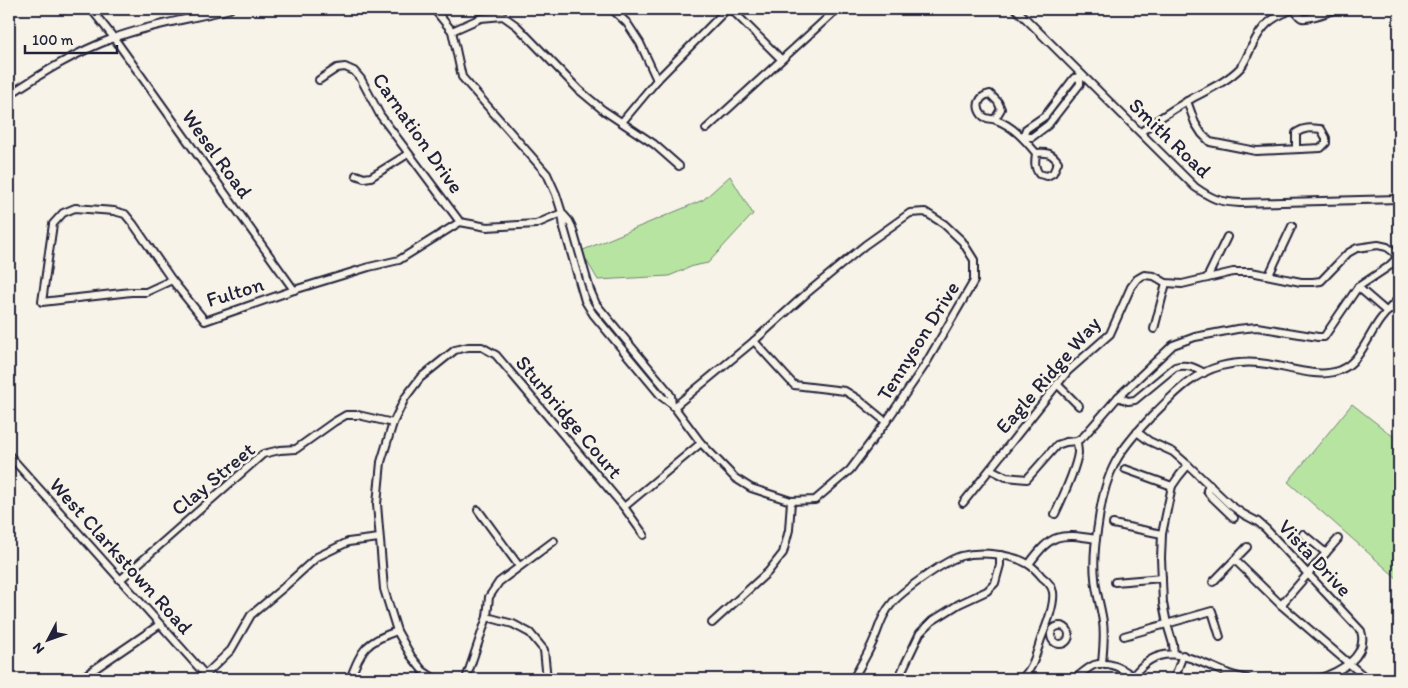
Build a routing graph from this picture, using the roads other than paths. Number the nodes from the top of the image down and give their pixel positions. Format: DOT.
graph roads {
  1 [pos="91,9"];
  2 [pos="230,9"];
  3 [pos="434,9"];
  4 [pos="612,9"];
  5 [pos="727,9"];
  6 [pos="731,9"];
  7 [pos="837,9"];
  8 [pos="1016,9"];
  9 [pos="1293,9"];
  10 [pos="1337,9"];
  11 [pos="452,31"];
  12 [pos="114,38"];
  13 [pos="781,59"];
  14 [pos="1080,76"];
  15 [pos="318,80"];
  16 [pos="657,80"];
  17 [pos="1061,94"];
  18 [pos="9,95"];
  19 [pos="1067,100"];
  20 [pos="1187,101"];
  21 [pos="995,119"];
  22 [pos="622,122"];
  23 [pos="706,129"];
  24 [pos="1141,132"];
  25 [pos="1023,137"];
  26 [pos="1296,150"];
  27 [pos="1036,153"];
  28 [pos="408,154"];
  29 [pos="678,166"];
  30 [pos="356,175"];
  31 [pos="1399,199"];
  32 [pos="562,213"];
  33 [pos="460,222"];
  34 [pos="1292,226"];
  35 [pos="1227,237"];
  36 [pos="1269,275"];
  37 [pos="1207,278"];
  38 [pos="172,280"];
  39 [pos="1166,282"];
  40 [pos="1358,287"];
  41 [pos="294,290"];
  42 [pos="1399,298"];
  43 [pos="1399,306"];
  44 [pos="1387,312"];
  45 [pos="1154,329"];
  46 [pos="754,341"];
  47 [pos="1204,373"];
  48 [pos="1057,384"];
  49 [pos="1118,398"];
  50 [pos="673,406"];
  51 [pos="1079,406"];
  52 [pos="886,422"];
  53 [pos="393,424"];
  54 [pos="1136,432"];
  55 [pos="1077,441"];
  56 [pos="701,443"];
  57 [pos="9,455"];
  58 [pos="1188,465"];
  59 [pos="990,469"];
  60 [pos="1125,469"];
  61 [pos="1210,485"];
  62 [pos="1172,486"];
  63 [pos="791,501"];
  64 [pos="963,503"];
  65 [pos="624,507"];
  66 [pos="478,510"];
  67 [pos="1055,514"];
  68 [pos="1234,518"];
  69 [pos="1113,524"];
  70 [pos="1162,534"];
  71 [pos="1303,534"];
  72 [pos="644,535"];
  73 [pos="379,538"];
  74 [pos="1096,539"];
  75 [pos="1338,539"];
  76 [pos="554,541"];
  77 [pos="1247,547"];
  78 [pos="1326,553"];
  79 [pos="1000,555"];
  80 [pos="1235,560"];
  81 [pos="1029,564"];
  82 [pos="519,566"];
  83 [pos="1309,574"];
  84 [pos="1162,578"];
  85 [pos="120,580"];
  86 [pos="1115,582"];
  87 [pos="1213,582"];
  88 [pos="1280,605"];
  89 [pos="487,617"];
  90 [pos="712,623"];
  91 [pos="1167,624"];
  92 [pos="159,625"];
  93 [pos="397,631"];
  94 [pos="1124,636"];
  95 [pos="1220,637"];
  96 [pos="1174,654"];
  97 [pos="1183,655"];
  98 [pos="1102,664"];
  99 [pos="1348,664"];
  100 [pos="207,677"];
  101 [pos="1229,677"];
  102 [pos="548,678"];
  103 [pos="1134,678"];
  104 [pos="80,679"];
  105 [pos="350,679"];
  106 [pos="435,679"];
  107 [pos="466,679"];
  108 [pos="602,679"];
  109 [pos="853,679"];
  110 [pos="898,679"];
  111 [pos="1021,679"];
  112 [pos="1075,679"];
  113 [pos="1174,679"];
  114 [pos="1248,679"];
  115 [pos="1318,679"];
  116 [pos="1367,679"];
  1 -- 12 [label="street, Wesel Road"];
  2 -- 12 [label="street"];
  3 -- 11 [label="street, Tennyson Drive"];
  4 -- 16 [label="street"];
  5 -- 16 [label="street"];
  6 -- 13 [label="street"];
  7 -- 13 [label="street"];
  8 -- 14 [label="street, Smith Road"];
  9 -- 10 [label="street"];
  9 -- 20 [label="street"];
  11 -- 22 [label="street"];
  11 -- 32 [label="street, Tennyson Drive"];
  12 -- 18 [label="street"];
  12 -- 41 [label="street, Wesel Road"];
  13 -- 23 [label="street"];
  14 -- 17 [label="street"];
  14 -- 19 [label="street"];
  14 -- 24 [label="street, Smith Road"];
  15 -- 28 [label="street, Carnation Drive"];
  16 -- 22 [label="street"];
  17 -- 19 [label="street"];
  17 -- 25 [label="street"];
  19 -- 25 [label="street"];
  20 -- 24 [label="street"];
  20 -- 26 [label="street"];
  21 -- 25 [label="street"];
  22 -- 29 [label="street"];
  24 -- 31 [label="street, Smith Road"];
  25 -- 27 [label="street"];
  26 -- 26 [label="street"];
  28 -- 30 [label="street"];
  28 -- 33 [label="street, Carnation Drive"];
  32 -- 33 [label="street"];
  32 -- 50 [label="street, Tennyson Drive"];
  33 -- 41 [label="street"];
  34 -- 36 [label="street"];
  35 -- 37 [label="street"];
  36 -- 37 [label="street, Eagle Ridge Way"];
  36 -- 40 [label="street, Eagle Ridge Way"];
  37 -- 39 [label="street, Eagle Ridge Way"];
  38 -- 38 [label="street"];
  38 -- 41 [label="street, Fulton"];
  39 -- 45 [label="street"];
  39 -- 48 [label="street, Eagle Ridge Way"];
  40 -- 44 [label="street"];
  40 -- 49 [label="street, Eagle Ridge Way"];
  42 -- 44 [label="street"];
  43 -- 44 [label="street"];
  44 -- 47 [label="street"];
  46 -- 50 [label="street, Tennyson Drive"];
  46 -- 52 [label="street"];
  46 -- 52 [label="street, Tennyson Drive"];
  47 -- 49 [label="street"];
  47 -- 54 [label="street"];
  48 -- 51 [label="street"];
  48 -- 59 [label="street, Eagle Ridge Way"];
  49 -- 55 [label="street, Eagle Ridge Way"];
  50 -- 56 [label="street, Tennyson Drive"];
  52 -- 63 [label="street, Tennyson Drive"];
  53 -- 65 [label="street, Sturbridge Court"];
  53 -- 73 [label="street"];
  53 -- 85 [label="street, Clay Street"];
  54 -- 58 [label="street, Vista Drive"];
  54 -- 74 [label="street"];
  55 -- 59 [label="street, Eagle Ridge Way"];
  55 -- 67 [label="street"];
  56 -- 63 [label="street, Tennyson Drive"];
  56 -- 65 [label="street"];
  57 -- 85 [label="street, West Clarkstown Road"];
  58 -- 61 [label="street, Vista Drive"];
  58 -- 62 [label="street"];
  59 -- 64 [label="street"];
  60 -- 62 [label="street"];
  61 -- 68 [label="street"];
  61 -- 83 [label="street, Vista Drive"];
  62 -- 70 [label="street"];
  63 -- 90 [label="street"];
  65 -- 72 [label="street, Sturbridge Court"];
  66 -- 82 [label="street"];
  69 -- 70 [label="street"];
  70 -- 84 [label="street"];
  71 -- 78 [label="street"];
  73 -- 93 [label="street"];
  73 -- 100 [label="street"];
  74 -- 81 [label="street"];
  74 -- 98 [label="street"];
  75 -- 78 [label="street"];
  76 -- 82 [label="street"];
  77 -- 80 [label="street"];
  78 -- 83 [label="street"];
  79 -- 81 [label="street"];
  79 -- 109 [label="street"];
  79 -- 110 [label="street"];
  80 -- 87 [label="street"];
  80 -- 88 [label="street"];
  81 -- 111 [label="street"];
  82 -- 89 [label="street"];
  83 -- 88 [label="street"];
  83 -- 99 [label="street, Vista Drive"];
  84 -- 86 [label="street"];
  84 -- 91 [label="street"];
  85 -- 92 [label="street, West Clarkstown Road"];
  88 -- 99 [label="street"];
  89 -- 102 [label="street"];
  89 -- 107 [label="street"];
  91 -- 94 [label="street"];
  91 -- 95 [label="street"];
  91 -- 96 [label="street"];
  92 -- 100 [label="street, West Clarkstown Road"];
  92 -- 104 [label="street"];
  93 -- 105 [label="street"];
  93 -- 106 [label="street"];
  96 -- 97 [label="street"];
  96 -- 103 [label="street"];
  97 -- 101 [label="street"];
  97 -- 113 [label="street"];
  98 -- 103 [label="street"];
  98 -- 112 [label="street"];
  99 -- 115 [label="street, Vista Drive"];
  99 -- 116 [label="street"];
  101 -- 114 [label="street"];
  102 -- 108 [label="street"];
}
